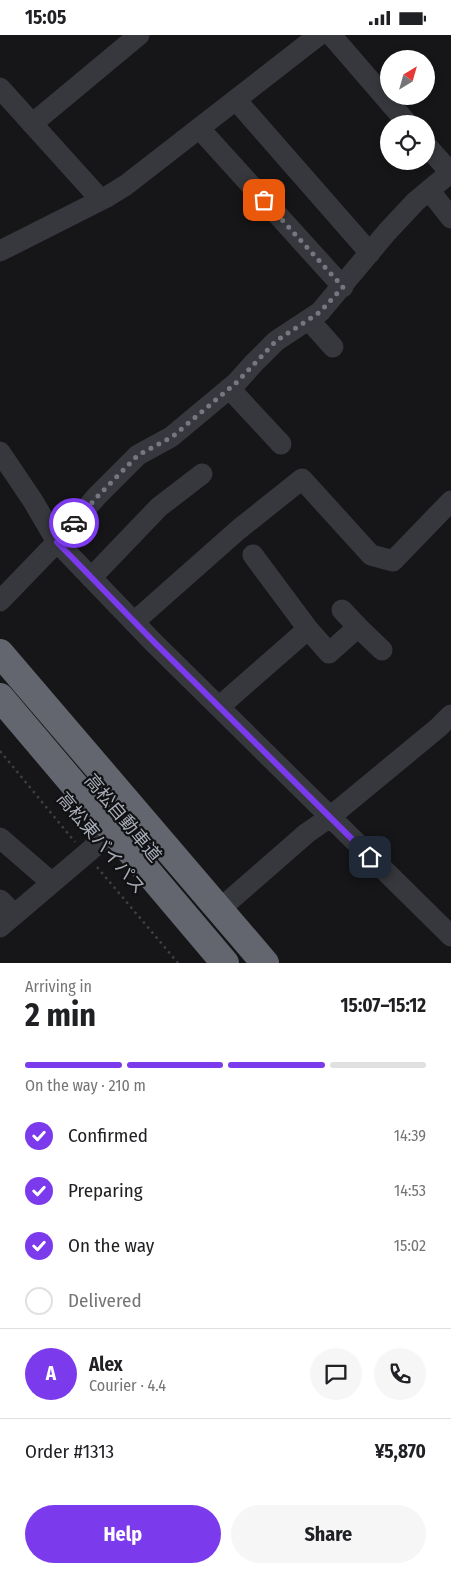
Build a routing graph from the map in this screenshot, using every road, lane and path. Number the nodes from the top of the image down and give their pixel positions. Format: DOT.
graph roads {
  1 [pos="139,35"];
  2 [pos="319,35"];
  3 [pos="331,35"];
  4 [pos="0,88"];
  5 [pos="236,100"];
  6 [pos="400,115"];
  7 [pos="32,124"];
  8 [pos="199,128"];
  9 [pos="435,155"];
  10 [pos="451,172"];
  11 [pos="429,190"];
  12 [pos="100,200"];
  13 [pos="451,218"];
  14 [pos="0,251"];
  15 [pos="370,253"];
  16 [pos="343,287"];
  17 [pos="309,320"];
  18 [pos="333,347"];
  19 [pos="230,389"];
  20 [pos="281,444"];
  21 [pos="0,452"];
  22 [pos="202,474"];
  23 [pos="451,501"];
  24 [pos="57,542"];
  25 [pos="253,555"];
  26 [pos="91,578"];
  27 [pos="0,601"];
  28 [pos="342,610"];
  29 [pos="134,622"];
  30 [pos="358,627"];
  31 [pos="308,629"];
  32 [pos="382,650"];
  33 [pos="0,653"];
  34 [pos="0,673"];
  35 [pos="0,697"];
  36 [pos="219,707"];
  37 [pos="451,715"];
  38 [pos="0,724"];
  39 [pos="330,817"];
  40 [pos="0,838"];
  41 [pos="100,842"];
  42 [pos="51,882"];
  43 [pos="221,911"];
  44 [pos="5,914"];
  45 [pos="451,936"];
  46 [pos="203,963"];
  47 [pos="225,963"];
  48 [pos="247,963"];
  49 [pos="264,963"];
  1 -- 7 [label="street"];
  2 -- 5 [label="street"];
  3 -- 6 [label="street"];
  4 -- 7 [label="street"];
  5 -- 8 [label="street"];
  5 -- 15 [label="street"];
  7 -- 12 [label="street"];
  8 -- 12 [label="street"];
  8 -- 16 [label="street"];
  9 -- 10 [label="street"];
  10 -- 11 [label="street"];
  11 -- 13 [label="street"];
  11 -- 15 [label="street"];
  12 -- 14 [label="street"];
  15 -- 16 [label="street"];
  16 -- 17 [label="street"];
  17 -- 18 [label="street"];
  17 -- 19 [label="street"];
  19 -- 20 [label="street"];
  19 -- 24 [label="street"];
  21 -- 24 [label="street"];
  22 -- 26 [label="street"];
  23 -- 29 [label="street"];
  24 -- 26 [label="street"];
  24 -- 27 [label="street"];
  25 -- 31 [label="street"];
  26 -- 29 [label="street"];
  28 -- 30 [label="street"];
  29 -- 36 [label="street"];
  30 -- 31 [label="street"];
  30 -- 32 [label="street"];
  31 -- 36 [label="street"];
  33 -- 43 [label="highway"];
  34 -- 48 [label="highway, 高松自動車道"];
  35 -- 47 [label="highway, 高松自動車道"];
  36 -- 39 [label="street"];
  37 -- 39 [label="street"];
  38 -- 41 [label="highway, 高松東バイパス"];
  39 -- 43 [label="street"];
  39 -- 45 [label="street"];
  40 -- 42 [label="street"];
  41 -- 42 [label="street"];
  41 -- 46 [label="highway, 高松東バイパス"];
  42 -- 44 [label="street"];
  43 -- 49 [label="highway"];
}
